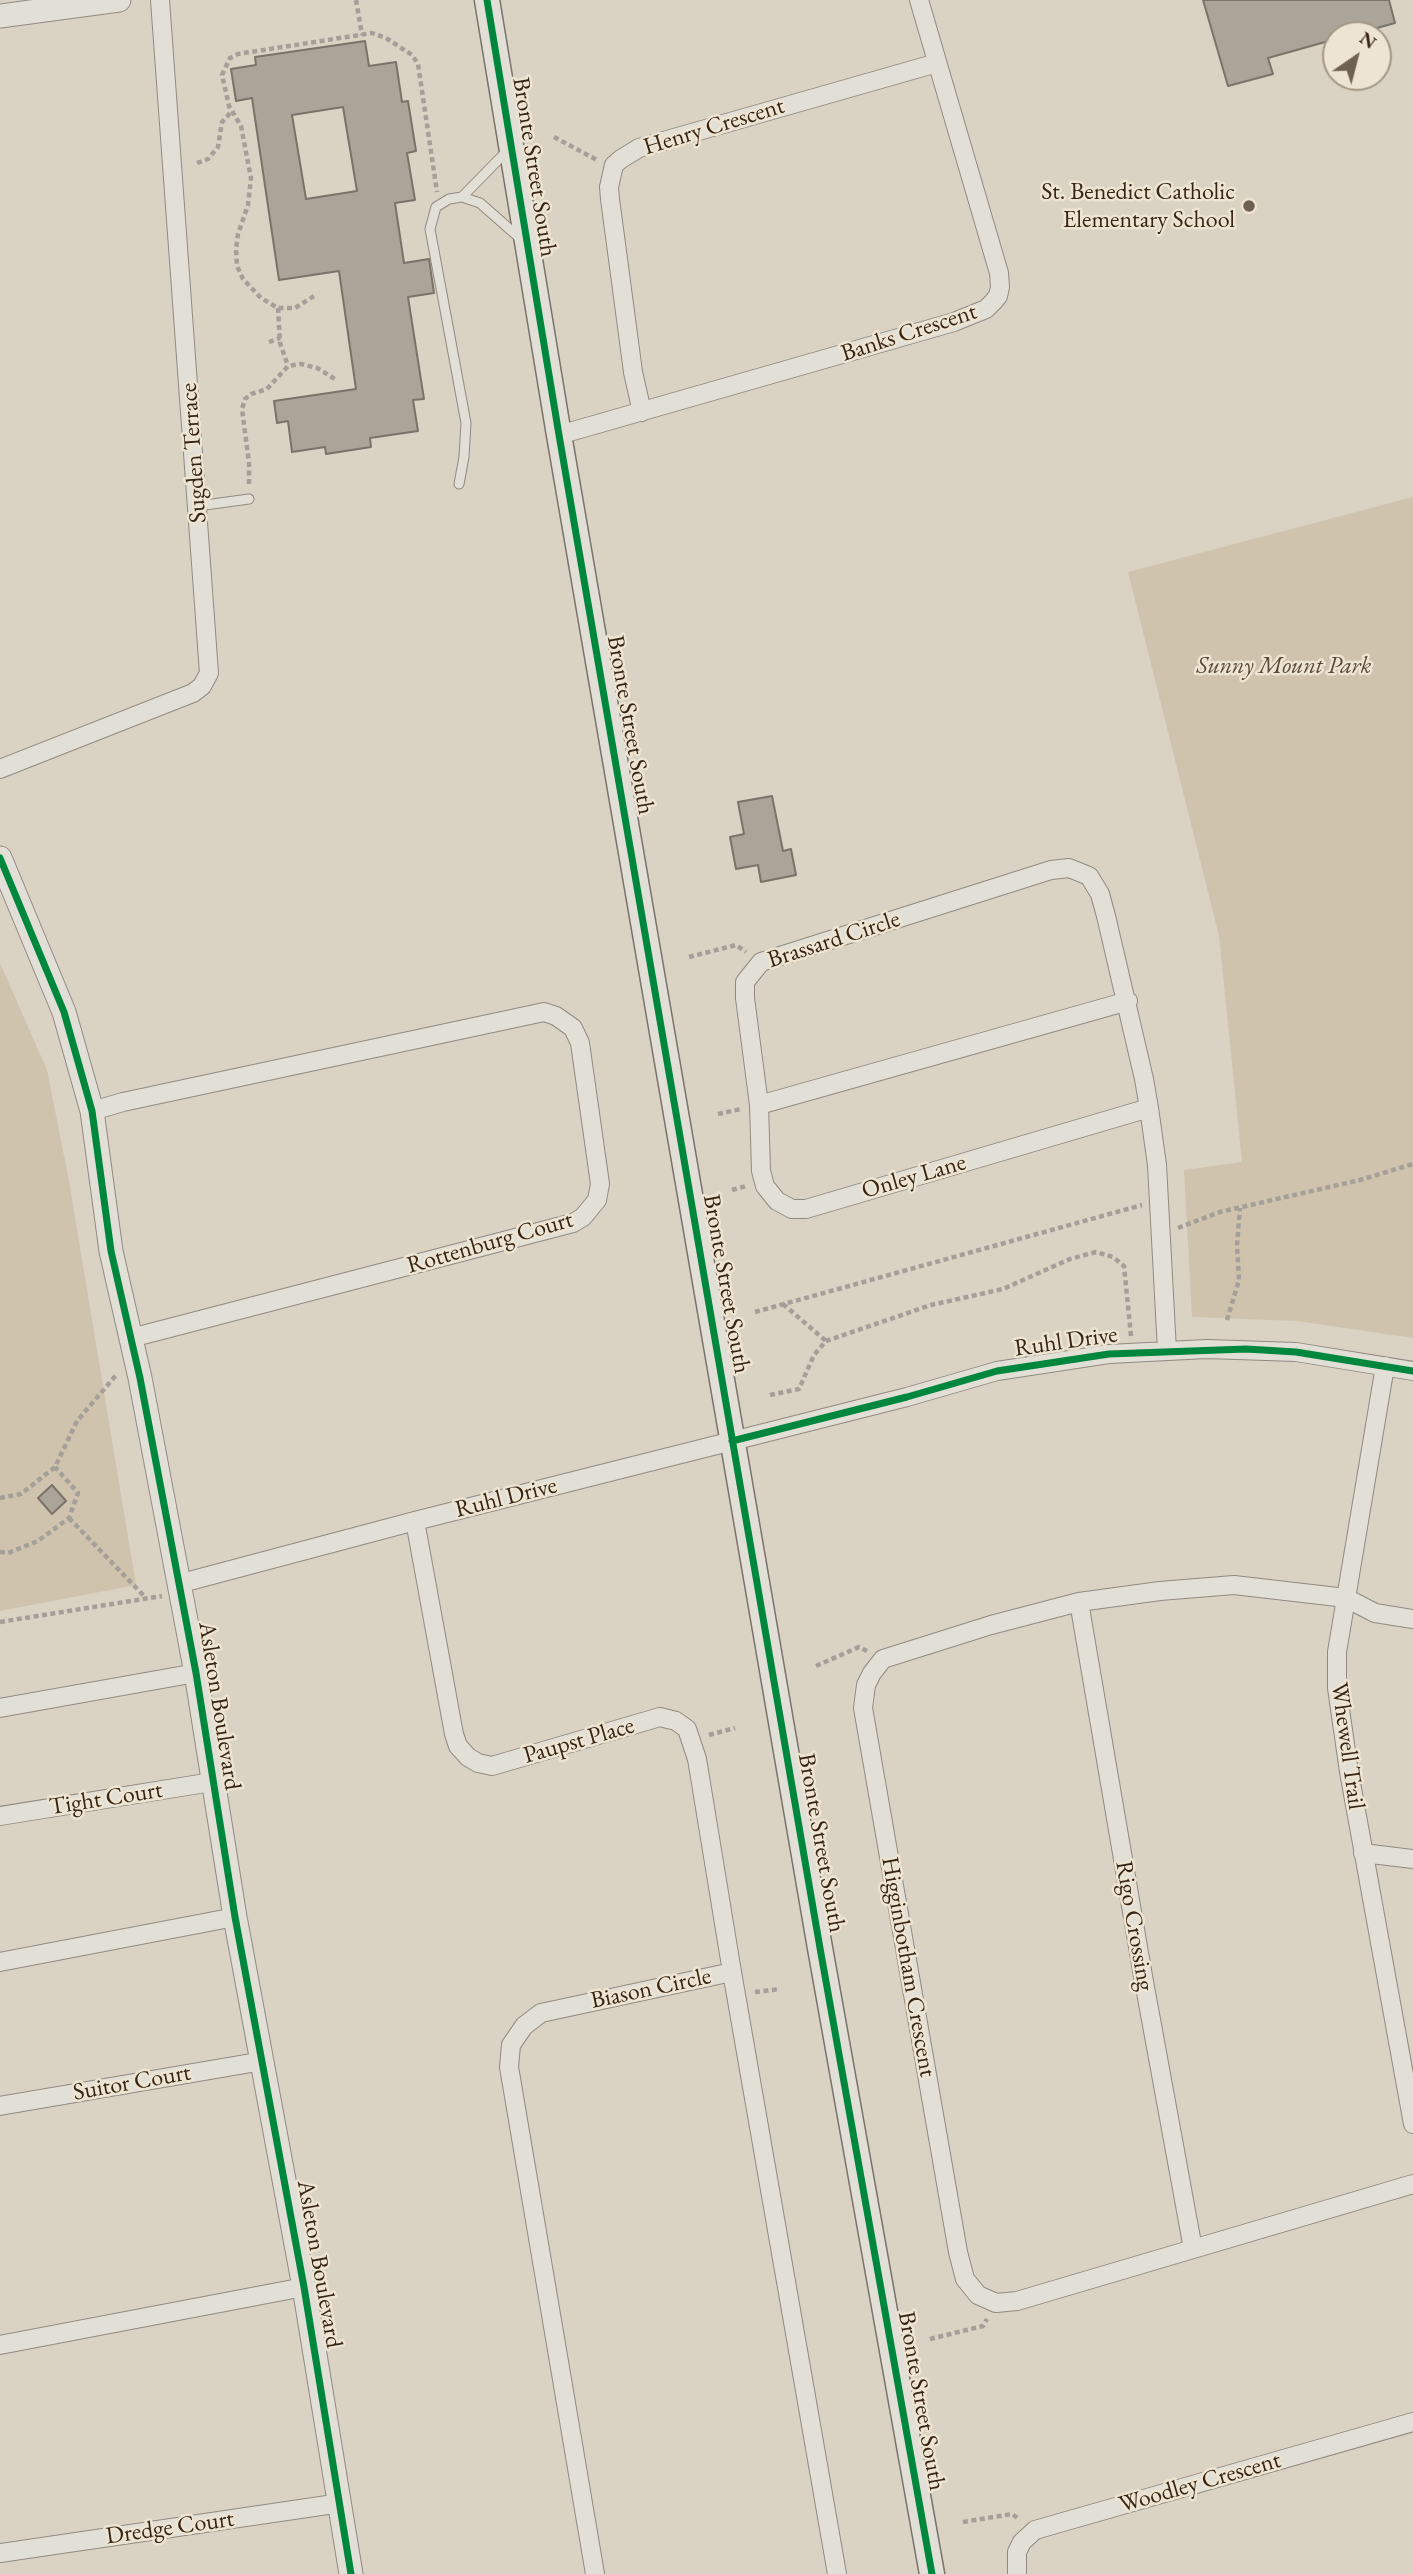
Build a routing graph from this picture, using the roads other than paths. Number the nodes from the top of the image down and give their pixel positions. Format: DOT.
graph roads {
  1 [pos="119,0"];
  2 [pos="160,0"];
  3 [pos="487,0"];
  4 [pos="919,0"];
  5 [pos="0,16"];
  6 [pos="937,63"];
  7 [pos="511,145"];
  8 [pos="462,197"];
  9 [pos="528,246"];
  10 [pos="642,412"];
  11 [pos="559,435"];
  12 [pos="459,484"];
  13 [pos="249,499"];
  14 [pos="198,506"];
  15 [pos="0,769"];
  16 [pos="0,858"];
  17 [pos="1128,1001"];
  18 [pos="759,1105"];
  19 [pos="1149,1108"];
  20 [pos="92,1111"];
  21 [pos="133,1345"];
  22 [pos="1167,1351"];
  23 [pos="1385,1366"];
  24 [pos="1413,1371"];
  25 [pos="732,1441"];
  26 [pos="415,1521"];
  27 [pos="179,1589"];
  28 [pos="1346,1598"];
  29 [pos="1079,1602"];
  30 [pos="1413,1619"];
  31 [pos="196,1673"];
  32 [pos="0,1708"];
  33 [pos="212,1782"];
  34 [pos="0,1816"];
  35 [pos="1363,1853"];
  36 [pos="1413,1859"];
  37 [pos="234,1917"];
  38 [pos="0,1962"];
  39 [pos="732,1972"];
  40 [pos="263,2061"];
  41 [pos="0,2106"];
  42 [pos="1413,2124"];
  43 [pos="1413,2184"];
  44 [pos="1193,2249"];
  45 [pos="304,2287"];
  46 [pos="0,2345"];
  47 [pos="1413,2422"];
  48 [pos="341,2503"];
  49 [pos="0,2553"];
  50 [pos="351,2574"];
  51 [pos="595,2574"];
  52 [pos="837,2574"];
  53 [pos="932,2574"];
  54 [pos="1017,2574"];
  1 -- 5 [label="street"];
  2 -- 14 [label="street, Sugden Terrace"];
  3 -- 7 [label="main road, Bronte Street South"];
  4 -- 6 [label="street, Banks Crescent"];
  6 -- 10 [label="street, Henry Crescent"];
  6 -- 10 [label="street, Banks Crescent"];
  7 -- 8 [label="lane"];
  7 -- 9 [label="main road, Bronte Street South"];
  8 -- 9 [label="lane"];
  8 -- 12 [label="lane"];
  9 -- 11 [label="main road, Bronte Street South"];
  10 -- 11 [label="street, Banks Crescent"];
  11 -- 25 [label="main road, Bronte Street South"];
  13 -- 14 [label="lane"];
  14 -- 15 [label="street, Sugden Terrace"];
  16 -- 20 [label="street, Asleton Boulevard"];
  17 -- 18 [label="street"];
  17 -- 18 [label="street, Brassard Circle"];
  17 -- 19 [label="street, Brassard Circle"];
  18 -- 19 [label="street, Onley Lane"];
  19 -- 22 [label="street, Brassard Circle"];
  20 -- 21 [label="street, Asleton Boulevard"];
  20 -- 21 [label="street, Rottenburg Court"];
  21 -- 27 [label="street, Asleton Boulevard"];
  22 -- 23 [label="street, Ruhl Drive"];
  22 -- 25 [label="street, Ruhl Drive"];
  23 -- 24 [label="street, Ruhl Drive"];
  23 -- 28 [label="street, Whewell Trail"];
  25 -- 26 [label="street, Ruhl Drive"];
  25 -- 53 [label="main road, Bronte Street South"];
  26 -- 27 [label="street, Ruhl Drive"];
  26 -- 39 [label="street, Paupst Place"];
  27 -- 31 [label="street, Asleton Boulevard"];
  28 -- 29 [label="street"];
  28 -- 30 [label="street"];
  28 -- 35 [label="street, Whewell Trail"];
  29 -- 44 [label="street, Rigo Crossing"];
  29 -- 44 [label="street, Higginbotham Crescent"];
  31 -- 32 [label="street"];
  31 -- 33 [label="street, Asleton Boulevard"];
  33 -- 34 [label="street, Tight Court"];
  33 -- 37 [label="street, Asleton Boulevard"];
  35 -- 36 [label="street"];
  35 -- 42 [label="street, Whewell Trail"];
  37 -- 38 [label="street"];
  37 -- 40 [label="street, Asleton Boulevard"];
  39 -- 51 [label="street, Biason Circle"];
  39 -- 52 [label="street, Biason Circle"];
  40 -- 41 [label="street, Suitor Court"];
  40 -- 45 [label="street, Asleton Boulevard"];
  43 -- 44 [label="street"];
  45 -- 46 [label="street"];
  45 -- 48 [label="street, Asleton Boulevard"];
  47 -- 54 [label="street, Woodley Crescent"];
  48 -- 49 [label="street, Dredge Court"];
  48 -- 50 [label="street, Asleton Boulevard"];
}
